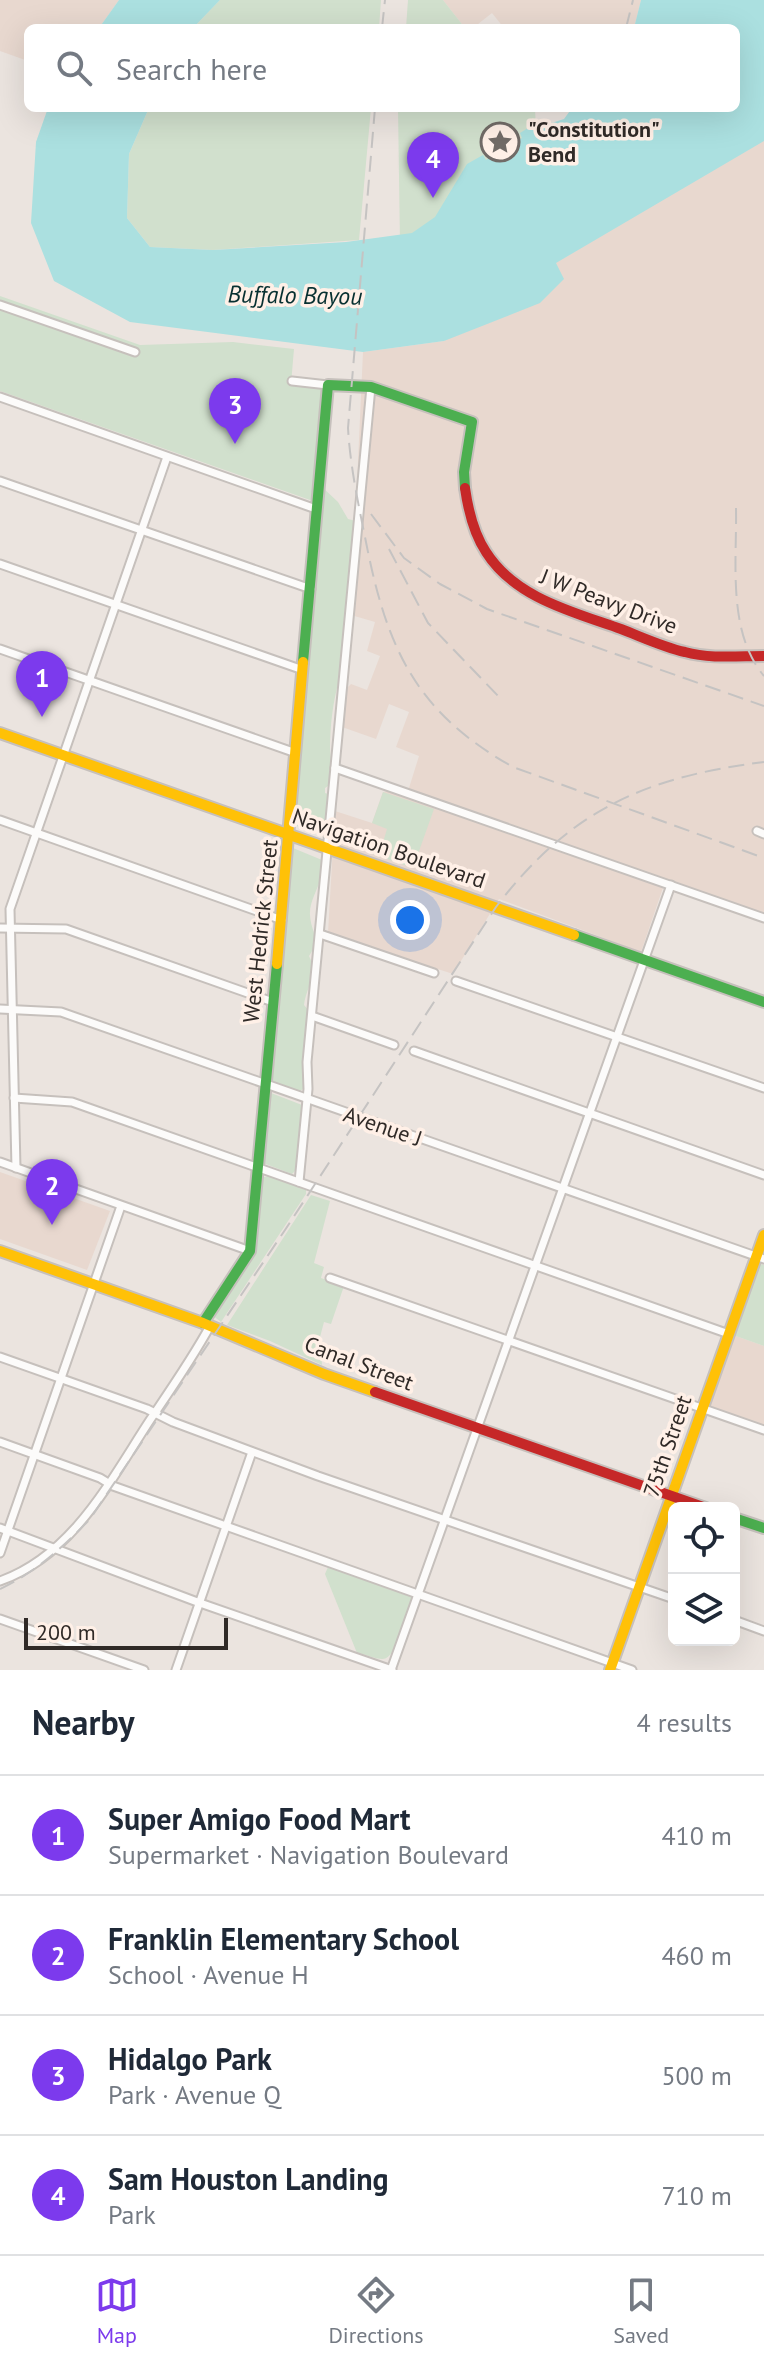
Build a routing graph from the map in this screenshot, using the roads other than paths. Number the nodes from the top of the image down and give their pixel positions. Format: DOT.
graph roads {
  1 [pos="0,305"];
  2 [pos="135,352"];
  3 [pos="292,381"];
  4 [pos="328,385"];
  5 [pos="371,387"];
  6 [pos="0,397"];
  7 [pos="167,457"];
  8 [pos="0,481"];
  9 [pos="316,509"];
  10 [pos="141,531"];
  11 [pos="0,564"];
  12 [pos="312,590"];
  13 [pos="116,605"];
  14 [pos="0,649"];
  15 [pos="764,656"];
  16 [pos="303,670"];
  17 [pos="89,681"];
  18 [pos="0,733"];
  19 [pos="296,753"];
  20 [pos="64,756"];
  21 [pos="335,768"];
  22 [pos="0,820"];
  23 [pos="36,833"];
  24 [pos="290,835"];
  25 [pos="328,848"];
  26 [pos="671,885"];
  27 [pos="764,918"];
  28 [pos="282,920"];
  29 [pos="0,928"];
  30 [pos="10,929"];
  31 [pos="320,934"];
  32 [pos="643,959"];
  33 [pos="434,973"];
  34 [pos="456,981"];
  35 [pos="273,1002"];
  36 [pos="764,1002"];
  37 [pos="0,1009"];
  38 [pos="14,1009"];
  39 [pos="312,1016"];
  40 [pos="616,1037"];
  41 [pos="394,1045"];
  42 [pos="414,1051"];
  43 [pos="265,1084"];
  44 [pos="764,1088"];
  45 [pos="14,1098"];
  46 [pos="307,1100"];
  47 [pos="590,1113"];
  48 [pos="0,1162"];
  49 [pos="16,1168"];
  50 [pos="258,1168"];
  51 [pos="764,1175"];
  52 [pos="299,1182"];
  53 [pos="562,1189"];
  54 [pos="121,1206"];
  55 [pos="764,1235"];
  56 [pos="0,1251"];
  57 [pos="250,1251"];
  58 [pos="760,1258"];
  59 [pos="535,1265"];
  60 [pos="330,1278"];
  61 [pos="94,1285"];
  62 [pos="206,1325"];
  63 [pos="729,1334"];
  64 [pos="510,1342"];
  65 [pos="0,1357"];
  66 [pos="62,1379"];
  67 [pos="701,1408"];
  68 [pos="155,1413"];
  69 [pos="479,1428"];
  70 [pos="764,1430"];
  71 [pos="0,1442"];
  72 [pos="252,1452"];
  73 [pos="34,1454"];
  74 [pos="109,1483"];
  75 [pos="671,1496"];
  76 [pos="688,1502"];
  77 [pos="446,1519"];
  78 [pos="740,1520"];
  79 [pos="227,1528"];
  80 [pos="764,1528"];
  81 [pos="4,1529"];
  82 [pos="53,1549"];
  83 [pos="0,1553"];
  84 [pos="0,1581"];
  85 [pos="639,1587"];
  86 [pos="420,1595"];
  87 [pos="668,1597"];
  88 [pos="200,1603"];
  89 [pos="0,1619"];
  90 [pos="740,1622"];
  91 [pos="764,1631"];
  92 [pos="611,1666"];
  93 [pos="144,1670"];
  94 [pos="176,1670"];
  95 [pos="391,1670"];
  96 [pos="632,1670"];
  1 -- 2 [label="street"];
  3 -- 4 [label="street, J W Peavy Drive"];
  4 -- 5 [label="street, J W Peavy Drive"];
  4 -- 9 [label="street, West Hedrick Street"];
  5 -- 15 [label="street, J W Peavy Drive"];
  5 -- 21 [label="street"];
  6 -- 7 [label="street"];
  7 -- 9 [label="street"];
  7 -- 10 [label="street"];
  8 -- 10 [label="street"];
  9 -- 12 [label="street, West Hedrick Street"];
  10 -- 12 [label="street"];
  10 -- 13 [label="street"];
  11 -- 13 [label="street"];
  12 -- 16 [label="street, West Hedrick Street"];
  13 -- 16 [label="street"];
  13 -- 17 [label="street"];
  14 -- 17 [label="street"];
  16 -- 19 [label="street, West Hedrick Street"];
  17 -- 19 [label="street"];
  17 -- 20 [label="street"];
  18 -- 20 [label="street, Navigation Boulevard"];
  19 -- 24 [label="street, West Hedrick Street"];
  20 -- 23 [label="street"];
  20 -- 24 [label="street, Navigation Boulevard"];
  21 -- 25 [label="street"];
  21 -- 26 [label="street"];
  22 -- 23 [label="street"];
  23 -- 28 [label="street"];
  23 -- 30 [label="street"];
  24 -- 25 [label="street, Navigation Boulevard"];
  24 -- 28 [label="street, West Hedrick Street"];
  25 -- 31 [label="street"];
  25 -- 32 [label="street, Navigation Boulevard"];
  26 -- 27 [label="street"];
  26 -- 32 [label="street"];
  28 -- 35 [label="street, West Hedrick Street"];
  29 -- 30 [label="street"];
  30 -- 35 [label="street"];
  30 -- 38 [label="street"];
  31 -- 33 [label="street"];
  31 -- 39 [label="street"];
  32 -- 36 [label="street, Navigation Boulevard"];
  32 -- 40 [label="street"];
  34 -- 40 [label="street"];
  35 -- 43 [label="street, West Hedrick Street"];
  37 -- 38 [label="street, Avenue J"];
  38 -- 43 [label="street, Avenue J"];
  38 -- 45 [label="street"];
  39 -- 41 [label="street"];
  39 -- 46 [label="street"];
  40 -- 44 [label="street"];
  40 -- 47 [label="street"];
  42 -- 47 [label="street"];
  43 -- 46 [label="street, Avenue J"];
  43 -- 50 [label="street, West Hedrick Street"];
  45 -- 49 [label="street"];
  45 -- 50 [label="street"];
  46 -- 52 [label="street"];
  46 -- 53 [label="street, Avenue J"];
  47 -- 51 [label="street"];
  47 -- 53 [label="street"];
  48 -- 49 [label="street"];
  49 -- 54 [label="street"];
  50 -- 52 [label="street"];
  50 -- 57 [label="street, West Hedrick Street"];
  52 -- 59 [label="street"];
  53 -- 58 [label="street, Avenue J"];
  53 -- 59 [label="street"];
  54 -- 57 [label="street"];
  54 -- 61 [label="street"];
  55 -- 58 [label="street, 75th Street"];
  56 -- 61 [label="street, Canal Street"];
  57 -- 62 [label="street, West Hedrick Street"];
  58 -- 63 [label="street, 75th Street"];
  59 -- 63 [label="street"];
  59 -- 64 [label="street"];
  60 -- 64 [label="street"];
  61 -- 62 [label="street, Canal Street"];
  61 -- 66 [label="street"];
  62 -- 68 [label="street, West Hedrick Street"];
  62 -- 69 [label="street, Canal Street"];
  63 -- 67 [label="street, 75th Street"];
  64 -- 67 [label="street"];
  64 -- 69 [label="street"];
  65 -- 66 [label="street"];
  66 -- 68 [label="street"];
  66 -- 73 [label="street"];
  67 -- 70 [label="street"];
  67 -- 75 [label="street, 75th Street"];
  68 -- 72 [label="street"];
  68 -- 74 [label="street, West Hedrick Street"];
  69 -- 75 [label="street, Canal Street"];
  69 -- 77 [label="street"];
  71 -- 73 [label="street"];
  72 -- 77 [label="street"];
  72 -- 79 [label="street"];
  73 -- 74 [label="street"];
  73 -- 81 [label="street"];
  74 -- 79 [label="street"];
  74 -- 82 [label="street, West Hedrick Street"];
  75 -- 76 [label="street, Canal Street"];
  75 -- 85 [label="street, 75th Street"];
  77 -- 85 [label="street"];
  77 -- 86 [label="street"];
  78 -- 80 [label="street"];
  79 -- 86 [label="street"];
  79 -- 88 [label="street"];
  81 -- 82 [label="street"];
  81 -- 83 [label="street"];
  82 -- 84 [label="street, West Hedrick Street"];
  82 -- 88 [label="street"];
  85 -- 87 [label="street"];
  85 -- 92 [label="street, 75th Street"];
  86 -- 92 [label="street"];
  86 -- 95 [label="street"];
  88 -- 94 [label="street"];
  88 -- 95 [label="street"];
  89 -- 93 [label="street"];
  90 -- 91 [label="street"];
  92 -- 96 [label="street"];
}
